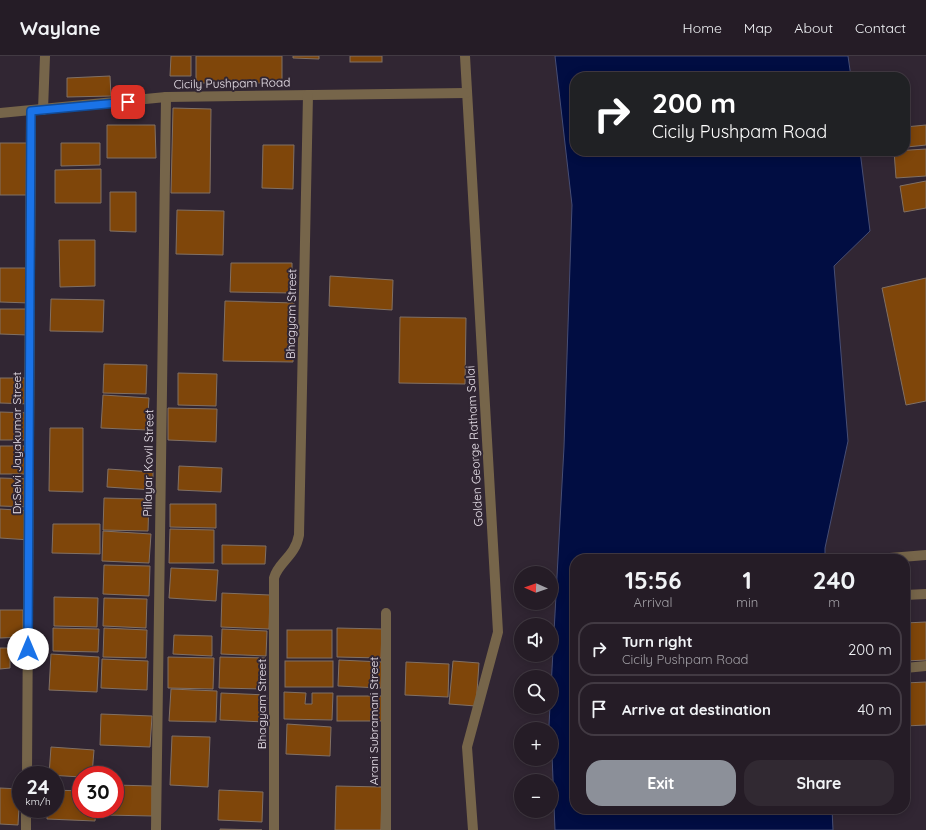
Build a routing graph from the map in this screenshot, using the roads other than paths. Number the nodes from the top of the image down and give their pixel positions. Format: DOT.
graph roads {
  1 [pos="45,56"];
  2 [pos="465,56"];
  3 [pos="466,93"];
  4 [pos="308,95"];
  5 [pos="166,97"];
  6 [pos="42,110"];
  7 [pos="31,111"];
  8 [pos="0,113"];
  9 [pos="926,555"];
  10 [pos="910,556"];
  11 [pos="926,594"];
  12 [pos="910,596"];
  13 [pos="386,613"];
  14 [pos="926,666"];
  15 [pos="910,668"];
  16 [pos="27,766"];
  17 [pos="26,818"];
  18 [pos="26,830"];
  19 [pos="156,830"];
  20 [pos="274,830"];
  21 [pos="386,830"];
  22 [pos="473,830"];
  1 -- 6 [label="street"];
  2 -- 3 [label="street, Golden George Ratham Salai"];
  3 -- 4 [label="street, Cicily Pushpam Road"];
  3 -- 22 [label="street, Golden George Ratham Salai"];
  4 -- 5 [label="street, Cicily Pushpam Road"];
  4 -- 20 [label="street, Bhagyam Street"];
  5 -- 6 [label="street, Cicily Pushpam Road"];
  5 -- 19 [label="street, Pillayar Kovil Street"];
  6 -- 7 [label="street, Cicily Pushpam Road"];
  7 -- 8 [label="street, Cicily Pushpam Road"];
  7 -- 16 [label="street, Dr.Selvi Jayakumar Street"];
  9 -- 10 [label="street"];
  11 -- 12 [label="street"];
  13 -- 21 [label="street, Arani Subramani Street"];
  14 -- 15 [label="street"];
  17 -- 18 [label="street"];
}
